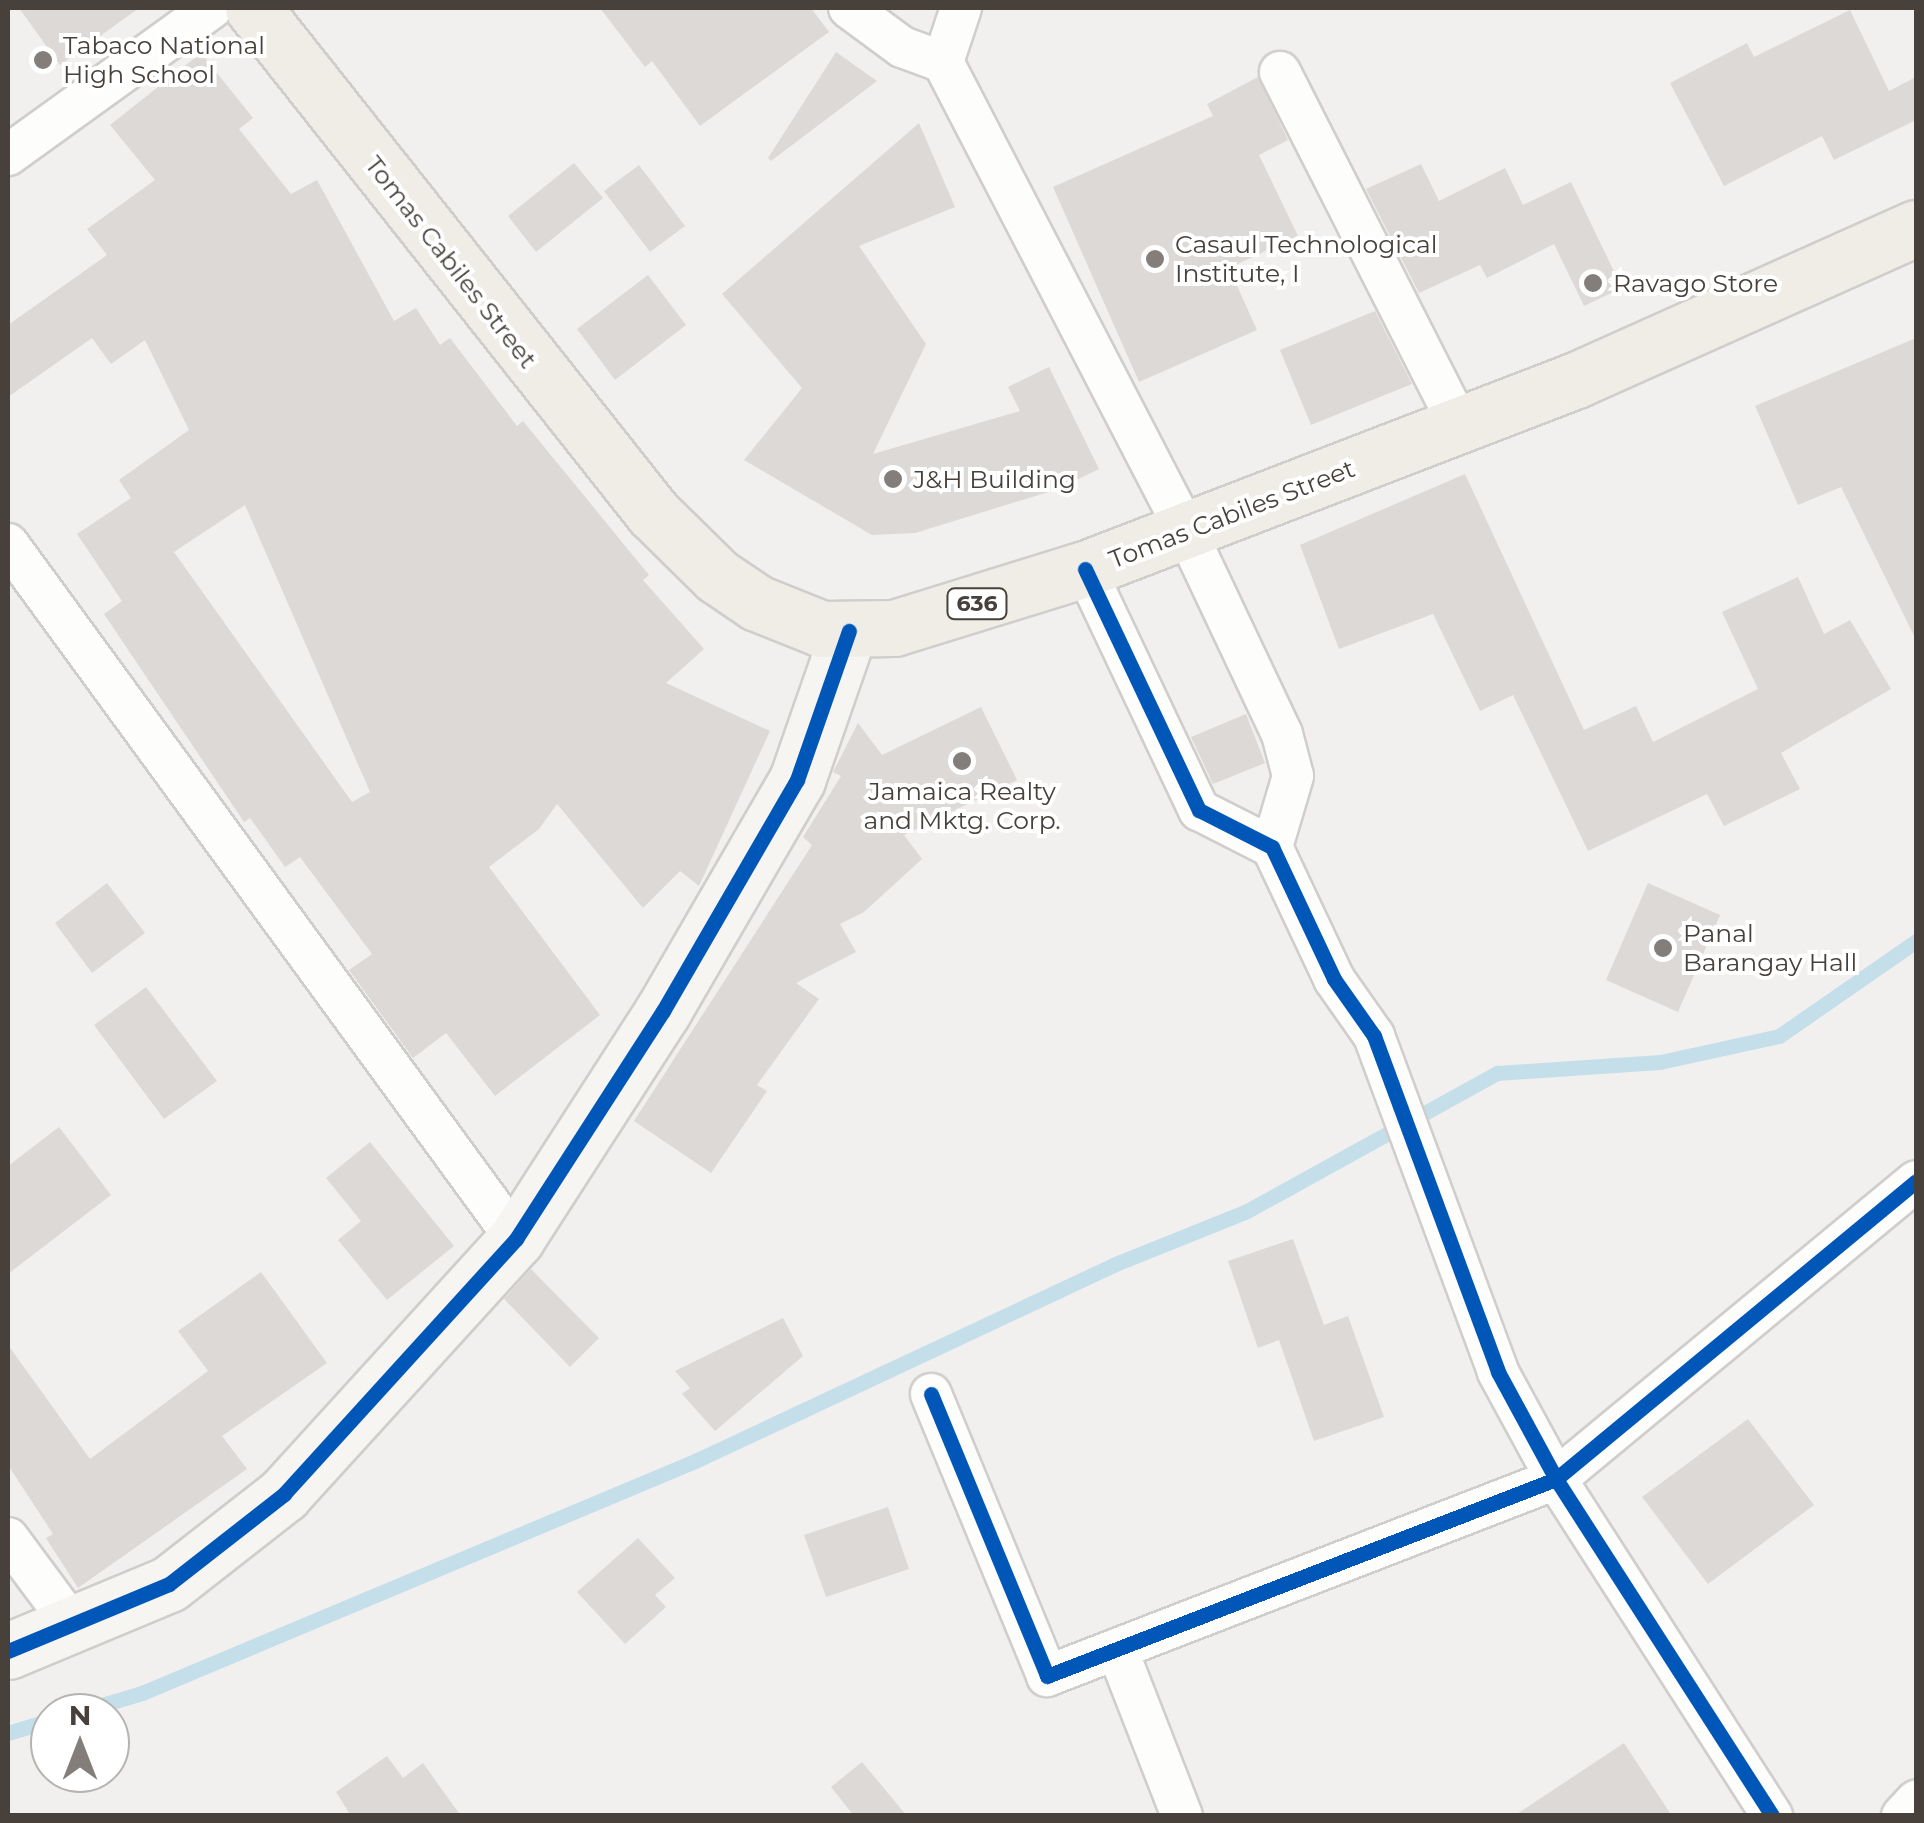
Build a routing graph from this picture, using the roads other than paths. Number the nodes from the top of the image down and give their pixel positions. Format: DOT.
graph roads {
  1 [pos="212,8"];
  2 [pos="253,8"];
  3 [pos="849,8"];
  4 [pos="961,8"];
  5 [pos="943,62"];
  6 [pos="1280,72"];
  7 [pos="8,155"];
  8 [pos="1916,228"];
  9 [pos="1460,427"];
  10 [pos="1186,531"];
  11 [pos="8,544"];
  12 [pos="1085,569"];
  13 [pos="849,632"];
  14 [pos="1272,847"];
  15 [pos="1916,1181"];
  16 [pos="516,1239"];
  17 [pos="931,1394"];
  18 [pos="1556,1479"];
  19 [pos="8,1538"];
  20 [pos="74,1627"];
  21 [pos="1117,1649"];
  22 [pos="8,1651"];
  23 [pos="1916,1801"];
  24 [pos="1182,1816"];
  25 [pos="1772,1816"];
  26 [pos="1902,1816"];
  1 -- 7 [label="street"];
  2 -- 13 [label="main road, Tomas Cabiles Street / 636"];
  3 -- 5 [label="street"];
  4 -- 5 [label="street"];
  5 -- 10 [label="street"];
  6 -- 9 [label="street"];
  8 -- 9 [label="main road, Tomas Cabiles Street / 636"];
  9 -- 10 [label="main road, Tomas Cabiles Street / 636"];
  10 -- 12 [label="main road, Tomas Cabiles Street / 636"];
  10 -- 14 [label="street"];
  11 -- 16 [label="street"];
  12 -- 13 [label="main road, Tomas Cabiles Street / 636"];
  12 -- 14 [label="street"];
  13 -- 16 [label="street"];
  14 -- 18 [label="street"];
  15 -- 18 [label="street"];
  16 -- 20 [label="street"];
  17 -- 21 [label="street"];
  18 -- 21 [label="street"];
  18 -- 25 [label="street"];
  19 -- 20 [label="street"];
  20 -- 22 [label="street"];
  21 -- 24 [label="street"];
  23 -- 26 [label="street"];
}
